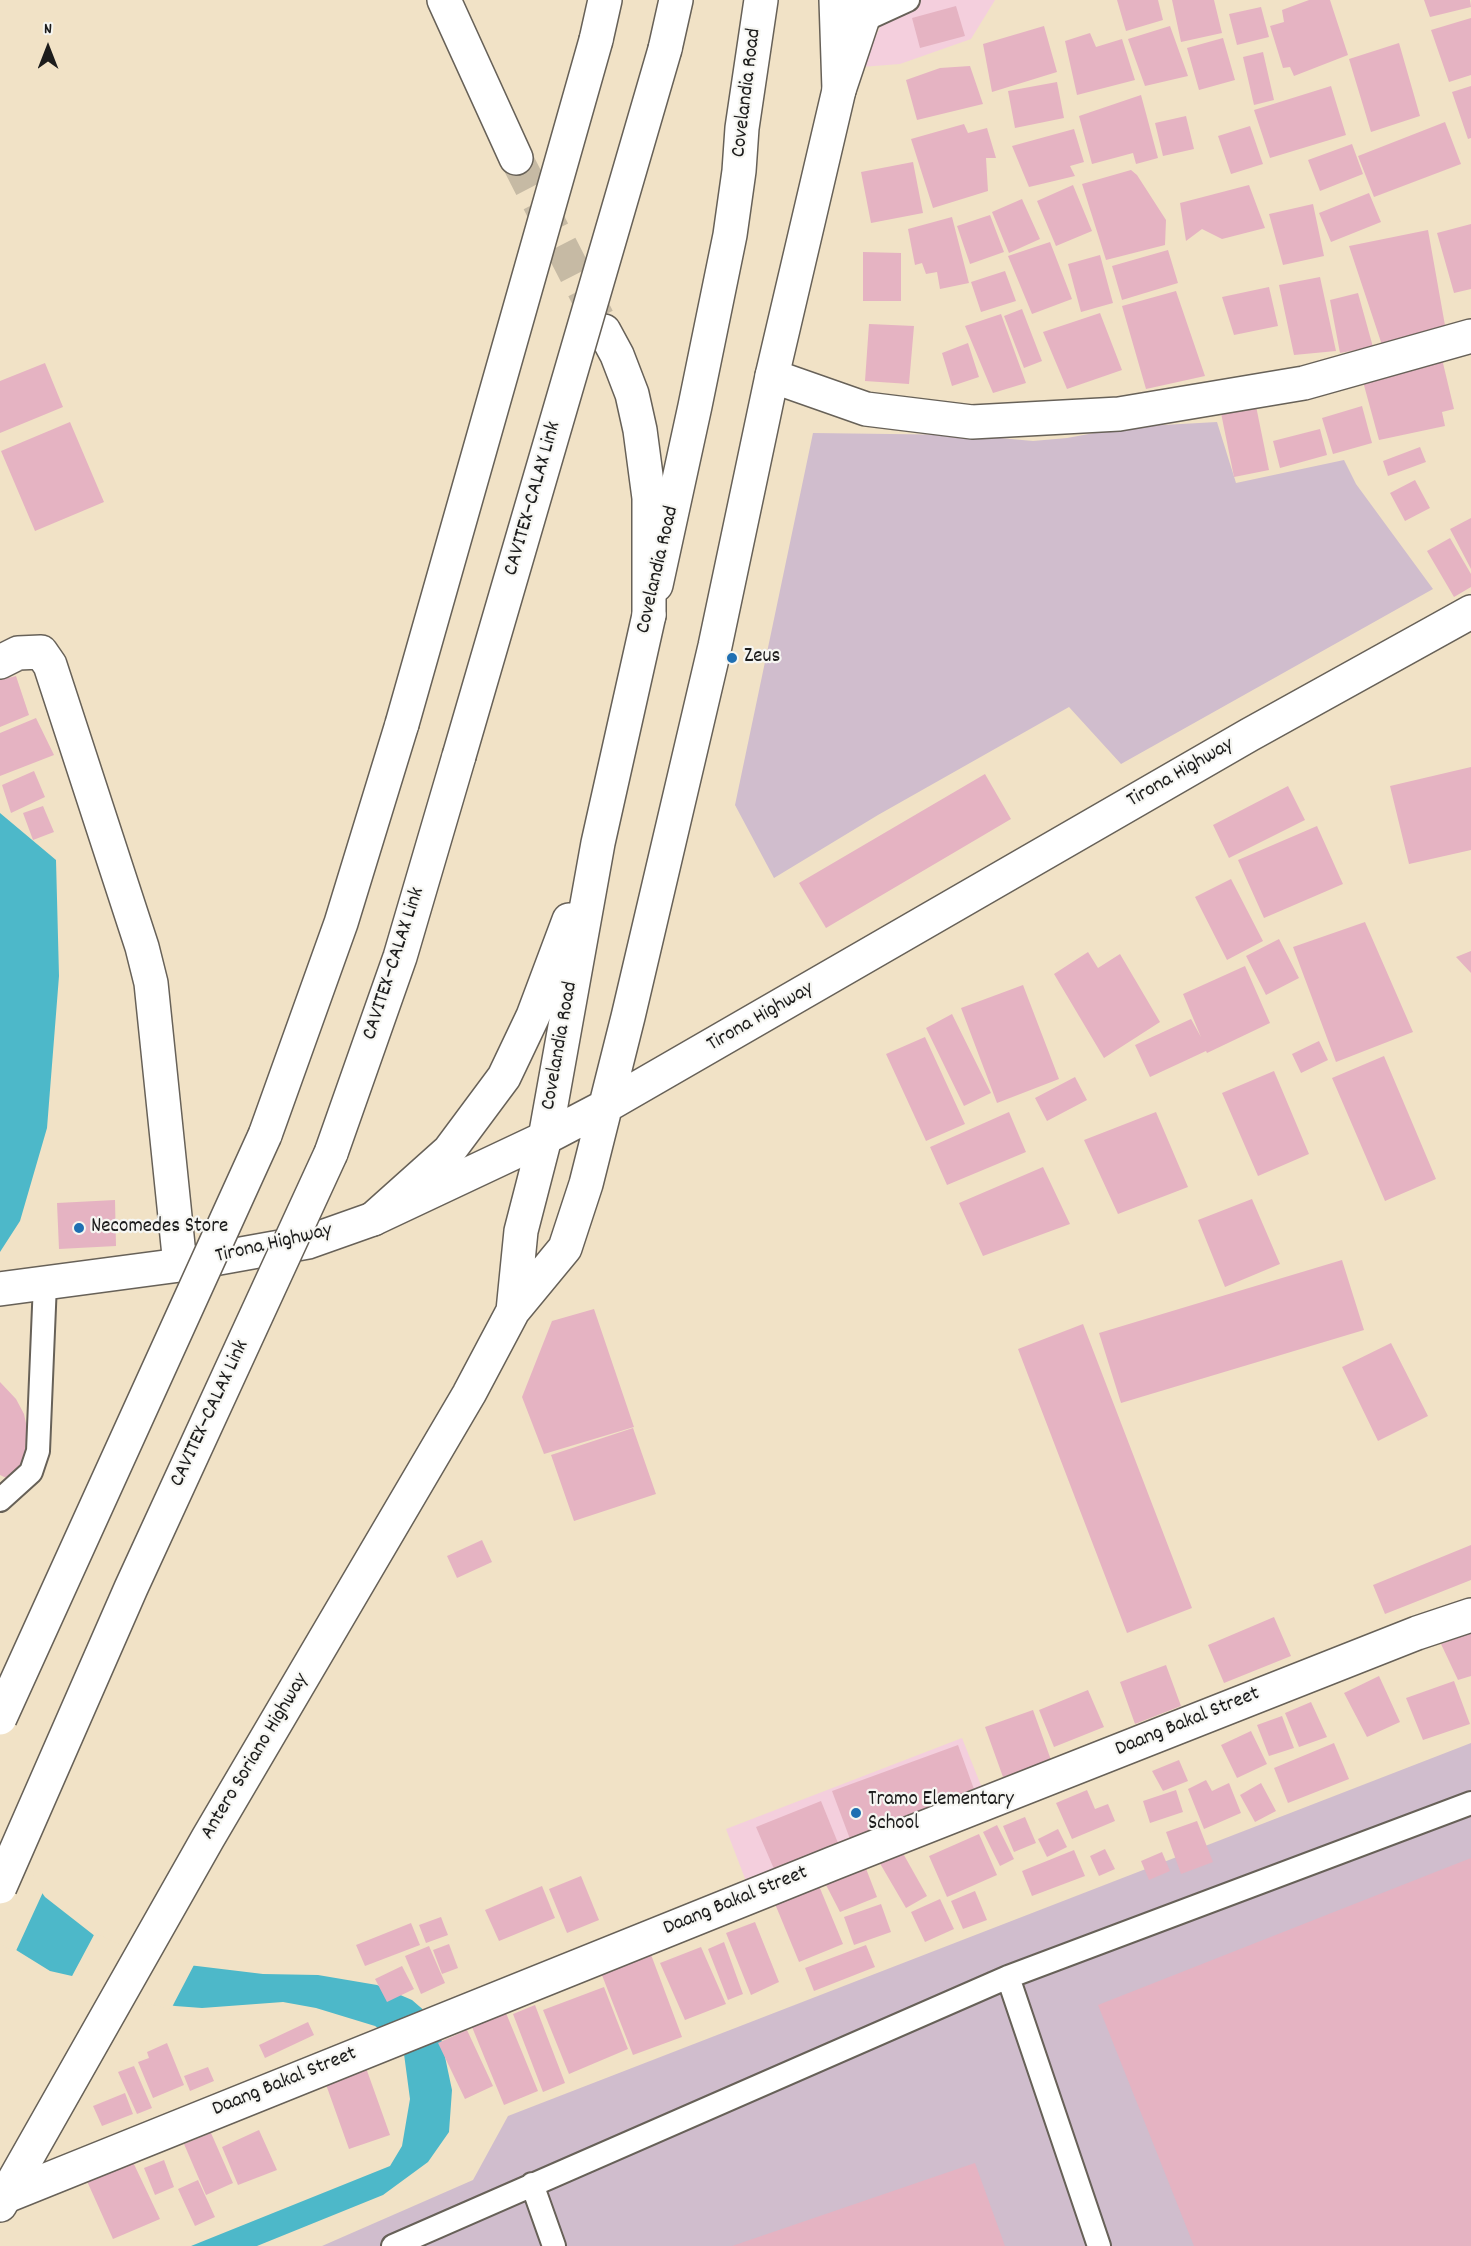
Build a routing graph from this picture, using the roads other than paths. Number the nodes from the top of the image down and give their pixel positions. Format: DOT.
graph roads {
  1 [pos="444,0"];
  2 [pos="605,0"];
  3 [pos="676,0"];
  4 [pos="761,0"];
  5 [pos="836,0"];
  6 [pos="908,0"];
  7 [pos="865,11"];
  8 [pos="839,90"];
  9 [pos="516,158"];
  10 [pos="604,331"];
  11 [pos="1471,336"];
  12 [pos="772,376"];
  13 [pos="1471,612"];
  14 [pos="649,615"];
  15 [pos="0,662"];
  16 [pos="598,843"];
  17 [pos="606,1106"];
  18 [pos="545,1138"];
  19 [pos="373,1219"];
  20 [pos="180,1265"];
  21 [pos="24,1286"];
  22 [pos="513,1311"];
  23 [pos="0,1500"];
  24 [pos="1471,1615"];
  25 [pos="0,1718"];
  26 [pos="1471,1803"];
  27 [pos="0,1887"];
  28 [pos="1008,1977"];
  29 [pos="532,2184"];
  30 [pos="2,2201"];
  31 [pos="393,2246"];
  32 [pos="554,2246"];
  33 [pos="1100,2246"];
  1 -- 9 [label="main road"];
  2 -- 25 [label="main road, bridge"];
  3 -- 27 [label="main road, CAVITEX–CALAX Link, bridge"];
  4 -- 14 [label="main road, Covelandia Road"];
  5 -- 8 [label="main road"];
  6 -- 7 [label="lane"];
  7 -- 8 [label="main road"];
  8 -- 12 [label="main road"];
  10 -- 14 [label="main road"];
  11 -- 12 [label="main road"];
  12 -- 17 [label="main road"];
  13 -- 17 [label="main road, Tirona Highway"];
  14 -- 16 [label="main road, Covelandia Road"];
  15 -- 20 [label="main road"];
  16 -- 18 [label="main road, Covelandia Road"];
  16 -- 19 [label="main road"];
  17 -- 18 [label="main road, Tirona Highway"];
  17 -- 22 [label="main road, Antero Soriano Highway"];
  18 -- 19 [label="main road, Tirona Highway"];
  18 -- 22 [label="main road, Antero Soriano Highway"];
  19 -- 20 [label="main road, Tirona Highway"];
  20 -- 21 [label="main road, Tirona Highway"];
  21 -- 23 [label="lane"];
  22 -- 30 [label="main road, Antero Soriano Highway"];
  24 -- 30 [label="main road, Daang Bakal Street"];
  26 -- 28 [label="lane"];
  28 -- 29 [label="lane"];
  28 -- 33 [label="lane"];
  29 -- 31 [label="lane"];
  29 -- 32 [label="lane"];
}
